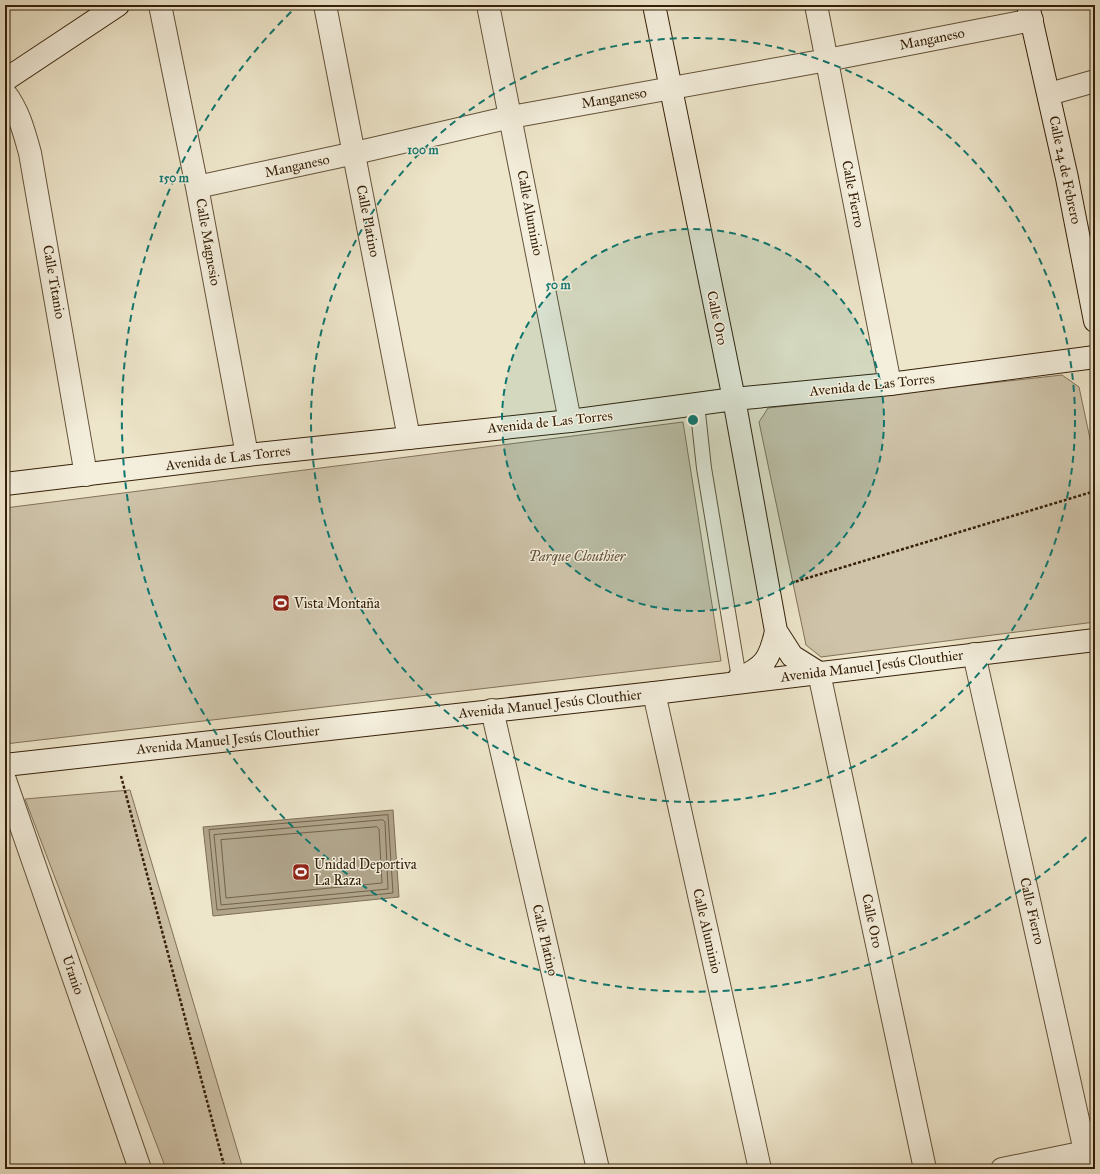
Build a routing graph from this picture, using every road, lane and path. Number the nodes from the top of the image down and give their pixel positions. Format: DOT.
graph roads {
  1 [pos="118,5"];
  2 [pos="160,5"];
  3 [pos="325,5"];
  4 [pos="488,5"];
  5 [pos="654,5"];
  6 [pos="816,5"];
  7 [pos="1030,13"];
  8 [pos="827,60"];
  9 [pos="5,80"];
  10 [pos="1095,81"];
  11 [pos="670,88"];
  12 [pos="5,94"];
  13 [pos="1049,94"];
  14 [pos="511,117"];
  15 [pos="355,153"];
  16 [pos="197,187"];
  17 [pos="1095,320"];
  18 [pos="1095,357"];
  19 [pos="890,384"];
  20 [pos="734,399"];
  21 [pos="697,404"];
  22 [pos="570,421"];
  23 [pos="409,438"];
  24 [pos="247,456"];
  25 [pos="86,475"];
  26 [pos="5,484"];
  27 [pos="1095,491"];
  28 [pos="768,590"];
  29 [pos="776,631"];
  30 [pos="1095,640"];
  31 [pos="974,654"];
  32 [pos="819,673"];
  33 [pos="731,681"];
  34 [pos="654,693"];
  35 [pos="492,710"];
  36 [pos="115,753"];
  37 [pos="5,765"];
  38 [pos="5,780"];
  39 [pos="1090,1157"];
  40 [pos="140,1169"];
  41 [pos="225,1169"];
  42 [pos="598,1169"];
  43 [pos="760,1169"];
  44 [pos="925,1169"];
  45 [pos="1002,1169"];
  1 -- 9 [label="street"];
  2 -- 16 [label="street, Calle Magnesio"];
  3 -- 15 [label="street, Calle Platino"];
  4 -- 14 [label="street, Calle Aluminio"];
  5 -- 11 [label="street, Calle Oro"];
  6 -- 8 [label="street, Calle Fierro"];
  7 -- 8 [label="street, Manganeso"];
  7 -- 13 [label="street, Calle 24 de Febrero"];
  8 -- 11 [label="street, Manganeso"];
  8 -- 19 [label="street, Calle Fierro"];
  10 -- 13 [label="street"];
  11 -- 14 [label="street, Manganeso"];
  11 -- 20 [label="street, Calle Oro"];
  12 -- 25 [label="street, Calle Titanio"];
  13 -- 17 [label="street, Calle 24 de Febrero"];
  14 -- 15 [label="street, Manganeso"];
  14 -- 22 [label="street, Calle Aluminio"];
  15 -- 16 [label="street, Manganeso"];
  15 -- 23 [label="street, Calle Platino"];
  16 -- 24 [label="street, Calle Magnesio"];
  18 -- 19 [label="street, Avenida de Las Torres"];
  19 -- 20 [label="street, Avenida de Las Torres"];
  20 -- 21 [label="street, Avenida de Las Torres"];
  20 -- 28 [label="street, Calle Oro"];
  21 -- 22 [label="street, Avenida de Las Torres"];
  21 -- 33 [label="lane"];
  22 -- 23 [label="street, Avenida de Las Torres"];
  23 -- 24 [label="street, Avenida de Las Torres"];
  24 -- 25 [label="street, Avenida de Las Torres"];
  25 -- 26 [label="street, Avenida de Las Torres"];
  27 -- 28 [label="path"];
  28 -- 29 [label="street, Calle Oro"];
  29 -- 32 [label="street"];
  29 -- 33 [label="street"];
  30 -- 31 [label="street, Avenida Manuel Jesús Clouthier"];
  31 -- 32 [label="street, Avenida Manuel Jesús Clouthier"];
  31 -- 39 [label="street, Calle Fierro"];
  32 -- 33 [label="street, Avenida Manuel Jesús Clouthier"];
  32 -- 44 [label="street, Calle Oro"];
  33 -- 34 [label="street, Avenida Manuel Jesús Clouthier"];
  34 -- 35 [label="street, Avenida Manuel Jesús Clouthier"];
  34 -- 43 [label="street, Calle Aluminio"];
  35 -- 36 [label="street, Avenida Manuel Jesús Clouthier"];
  35 -- 42 [label="street, Calle Platino"];
  36 -- 37 [label="street, Avenida Manuel Jesús Clouthier"];
  36 -- 41 [label="path"];
  38 -- 40 [label="street, Uranio"];
  39 -- 45 [label="street"];
}
